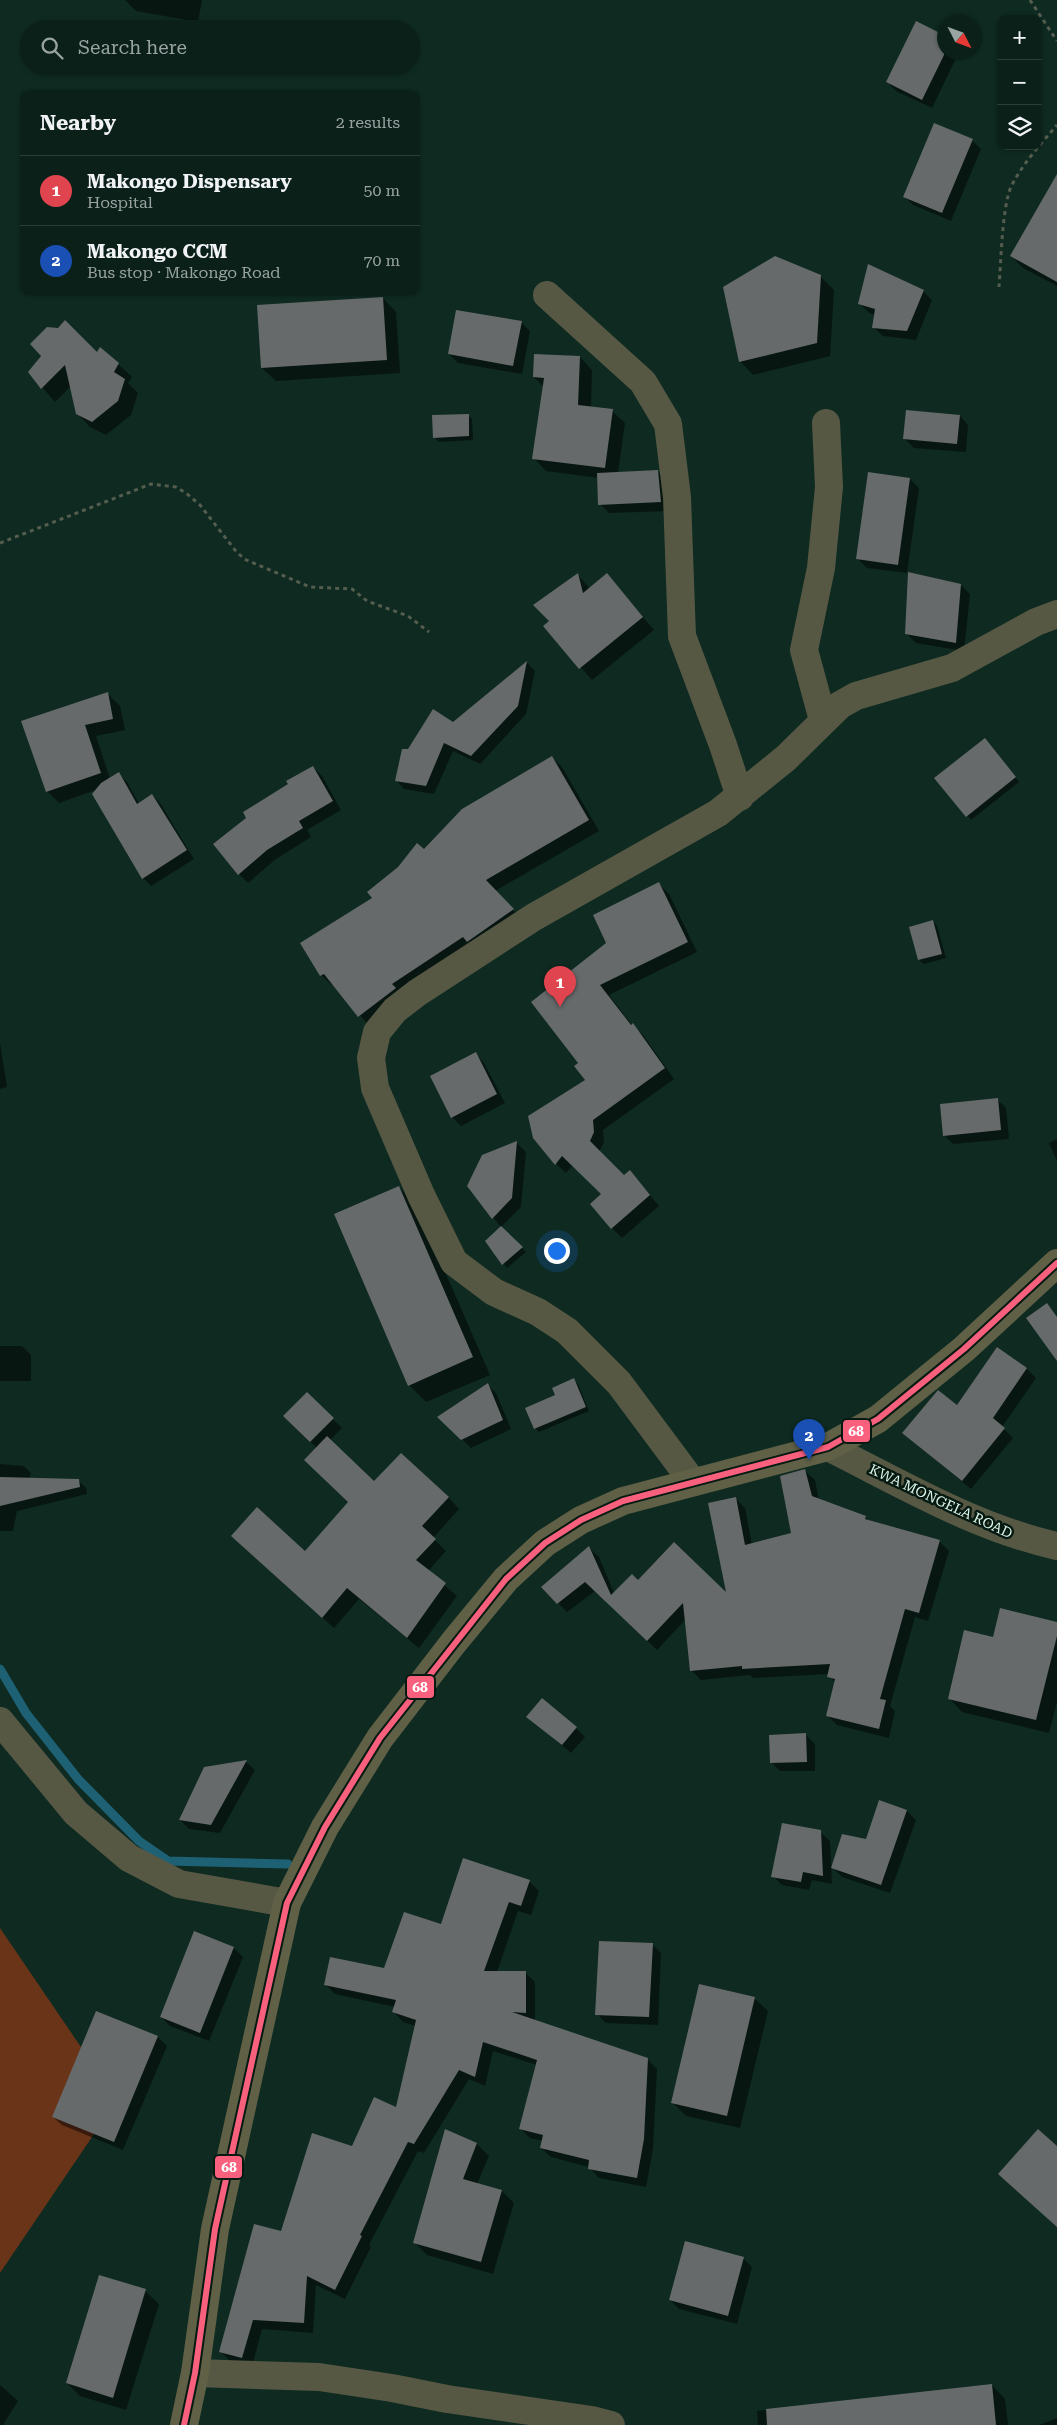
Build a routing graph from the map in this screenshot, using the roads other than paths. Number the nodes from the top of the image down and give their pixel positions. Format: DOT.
graph roads {
  1 [pos="547,295"];
  2 [pos="826,423"];
  3 [pos="1057,614"];
  4 [pos="822,720"];
  5 [pos="740,797"];
  6 [pos="1057,1263"];
  7 [pos="828,1447"];
  8 [pos="692,1481"];
  9 [pos="1057,1546"];
  10 [pos="0,1721"];
  11 [pos="287,1903"];
  12 [pos="195,2373"];
  13 [pos="184,2425"];
  14 [pos="611,2425"];
  1 -- 5 [label="street"];
  2 -- 4 [label="street"];
  3 -- 4 [label="street"];
  4 -- 5 [label="street"];
  5 -- 8 [label="street"];
  6 -- 7 [label="street"];
  7 -- 8 [label="street"];
  7 -- 9 [label="street, KWA MONGELA ROAD"];
  8 -- 11 [label="street"];
  10 -- 11 [label="street"];
  11 -- 12 [label="street"];
  12 -- 13 [label="street"];
  12 -- 14 [label="street"];
}
